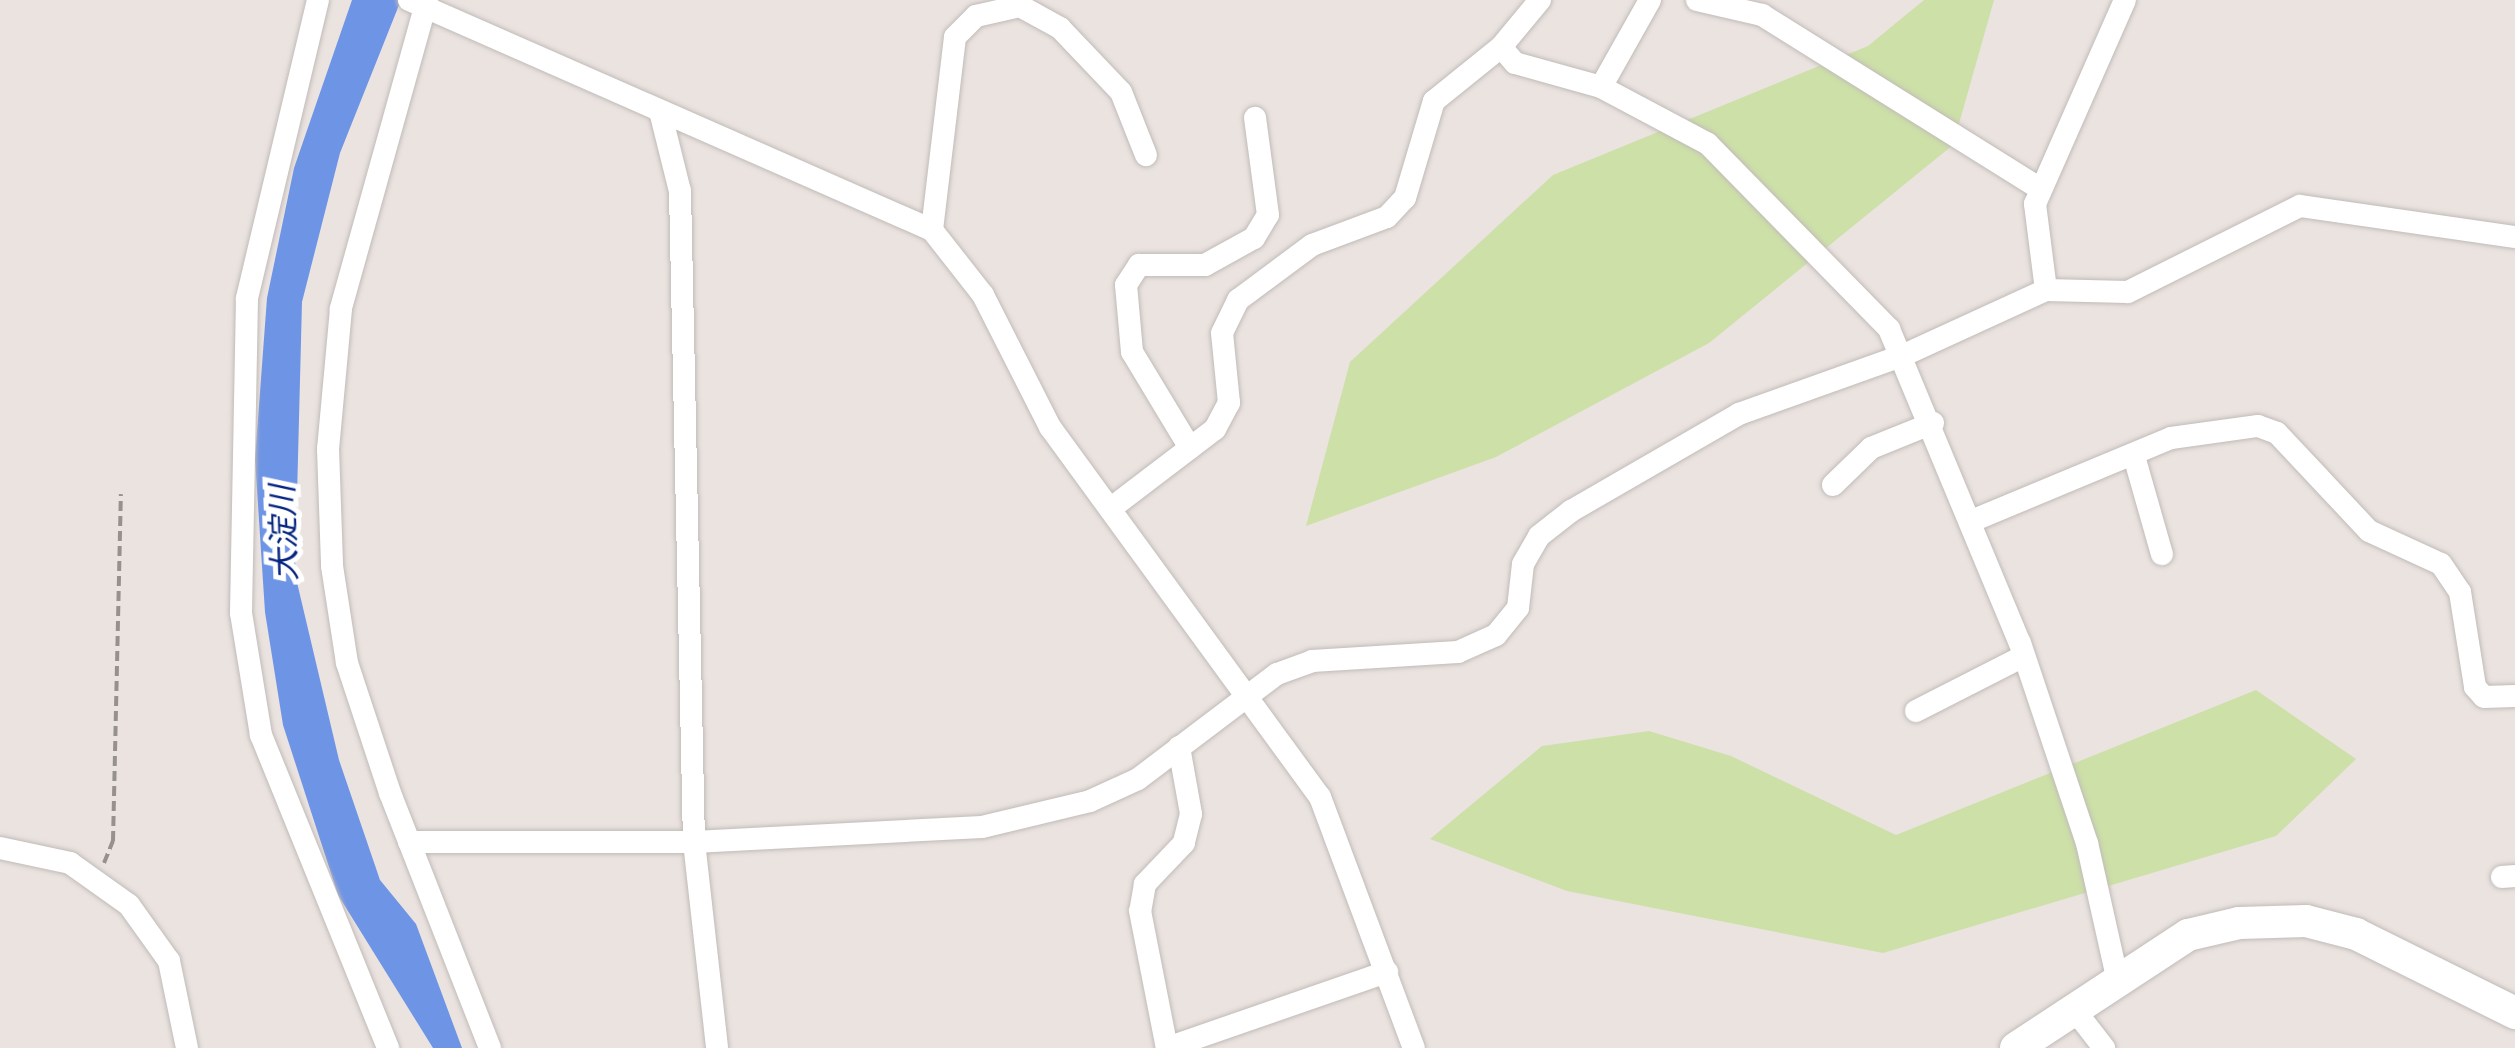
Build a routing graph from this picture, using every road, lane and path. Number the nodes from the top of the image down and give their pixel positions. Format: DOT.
graph roads {
  1 [pos="318,0"];
  2 [pos="1540,0"];
  3 [pos="1650,0"];
  4 [pos="1698,0"];
  5 [pos="2125,0"];
  6 [pos="418,2"];
  7 [pos="1501,47"];
  8 [pos="1601,87"];
  9 [pos="660,112"];
  10 [pos="1254,118"];
  11 [pos="1146,155"];
  12 [pos="2040,190"];
  13 [pos="932,230"];
  14 [pos="2515,237"];
  15 [pos="2046,290"];
  16 [pos="1904,356"];
  17 [pos="1933,423"];
  18 [pos="1190,448"];
  19 [pos="2134,456"];
  20 [pos="1833,484"];
  21 [pos="121,494"];
  22 [pos="1110,508"];
  23 [pos="1974,520"];
  24 [pos="2162,554"];
  25 [pos="2022,650"];
  26 [pos="1960,664"];
  27 [pos="1246,696"];
  28 [pos="2515,696"];
  29 [pos="1916,711"];
  30 [pos="1179,747"];
  31 [pos="409,842"];
  32 [pos="694,842"];
  33 [pos="0,848"];
  34 [pos="99,877"];
  35 [pos="1387,972"];
  36 [pos="2116,977"];
  37 [pos="2073,1008"];
  38 [pos="2515,1014"];
  39 [pos="187,1048"];
  40 [pos="388,1048"];
  41 [pos="490,1048"];
  42 [pos="717,1048"];
  43 [pos="1414,1048"];
  44 [pos="2016,1048"];
  45 [pos="2104,1048"];
  1 -- 40 [label="street"];
  2 -- 7 [label="street"];
  3 -- 8 [label="street"];
  4 -- 12 [label="street"];
  5 -- 12 [label="street"];
  6 -- 9 [label="street"];
  6 -- 31 [label="street"];
  7 -- 8 [label="street"];
  7 -- 18 [label="street"];
  8 -- 16 [label="street"];
  9 -- 13 [label="street"];
  9 -- 32 [label="street"];
  10 -- 18 [label="street"];
  11 -- 13 [label="street"];
  12 -- 15 [label="street"];
  13 -- 22 [label="street"];
  14 -- 15 [label="street"];
  15 -- 16 [label="street"];
  16 -- 17 [label="street"];
  16 -- 27 [label="street"];
  17 -- 20 [label="street"];
  17 -- 23 [label="street"];
  18 -- 22 [label="street"];
  19 -- 23 [label="street"];
  19 -- 24 [label="street"];
  19 -- 28 [label="street"];
  21 -- 34 [label="path"];
  22 -- 27 [label="street"];
  23 -- 25 [label="street"];
  25 -- 26 [label="street"];
  25 -- 29 [label="street"];
  25 -- 36 [label="street"];
  27 -- 30 [label="street"];
  27 -- 35 [label="street"];
  30 -- 32 [label="street"];
  30 -- 35 [label="street"];
  31 -- 32 [label="street"];
  31 -- 41 [label="street"];
  32 -- 42 [label="street"];
  33 -- 34 [label="street"];
  34 -- 39 [label="street"];
  35 -- 43 [label="street"];
  36 -- 37 [label="street"];
  36 -- 38 [label="street"];
  37 -- 44 [label="street"];
  37 -- 45 [label="street"];
}
